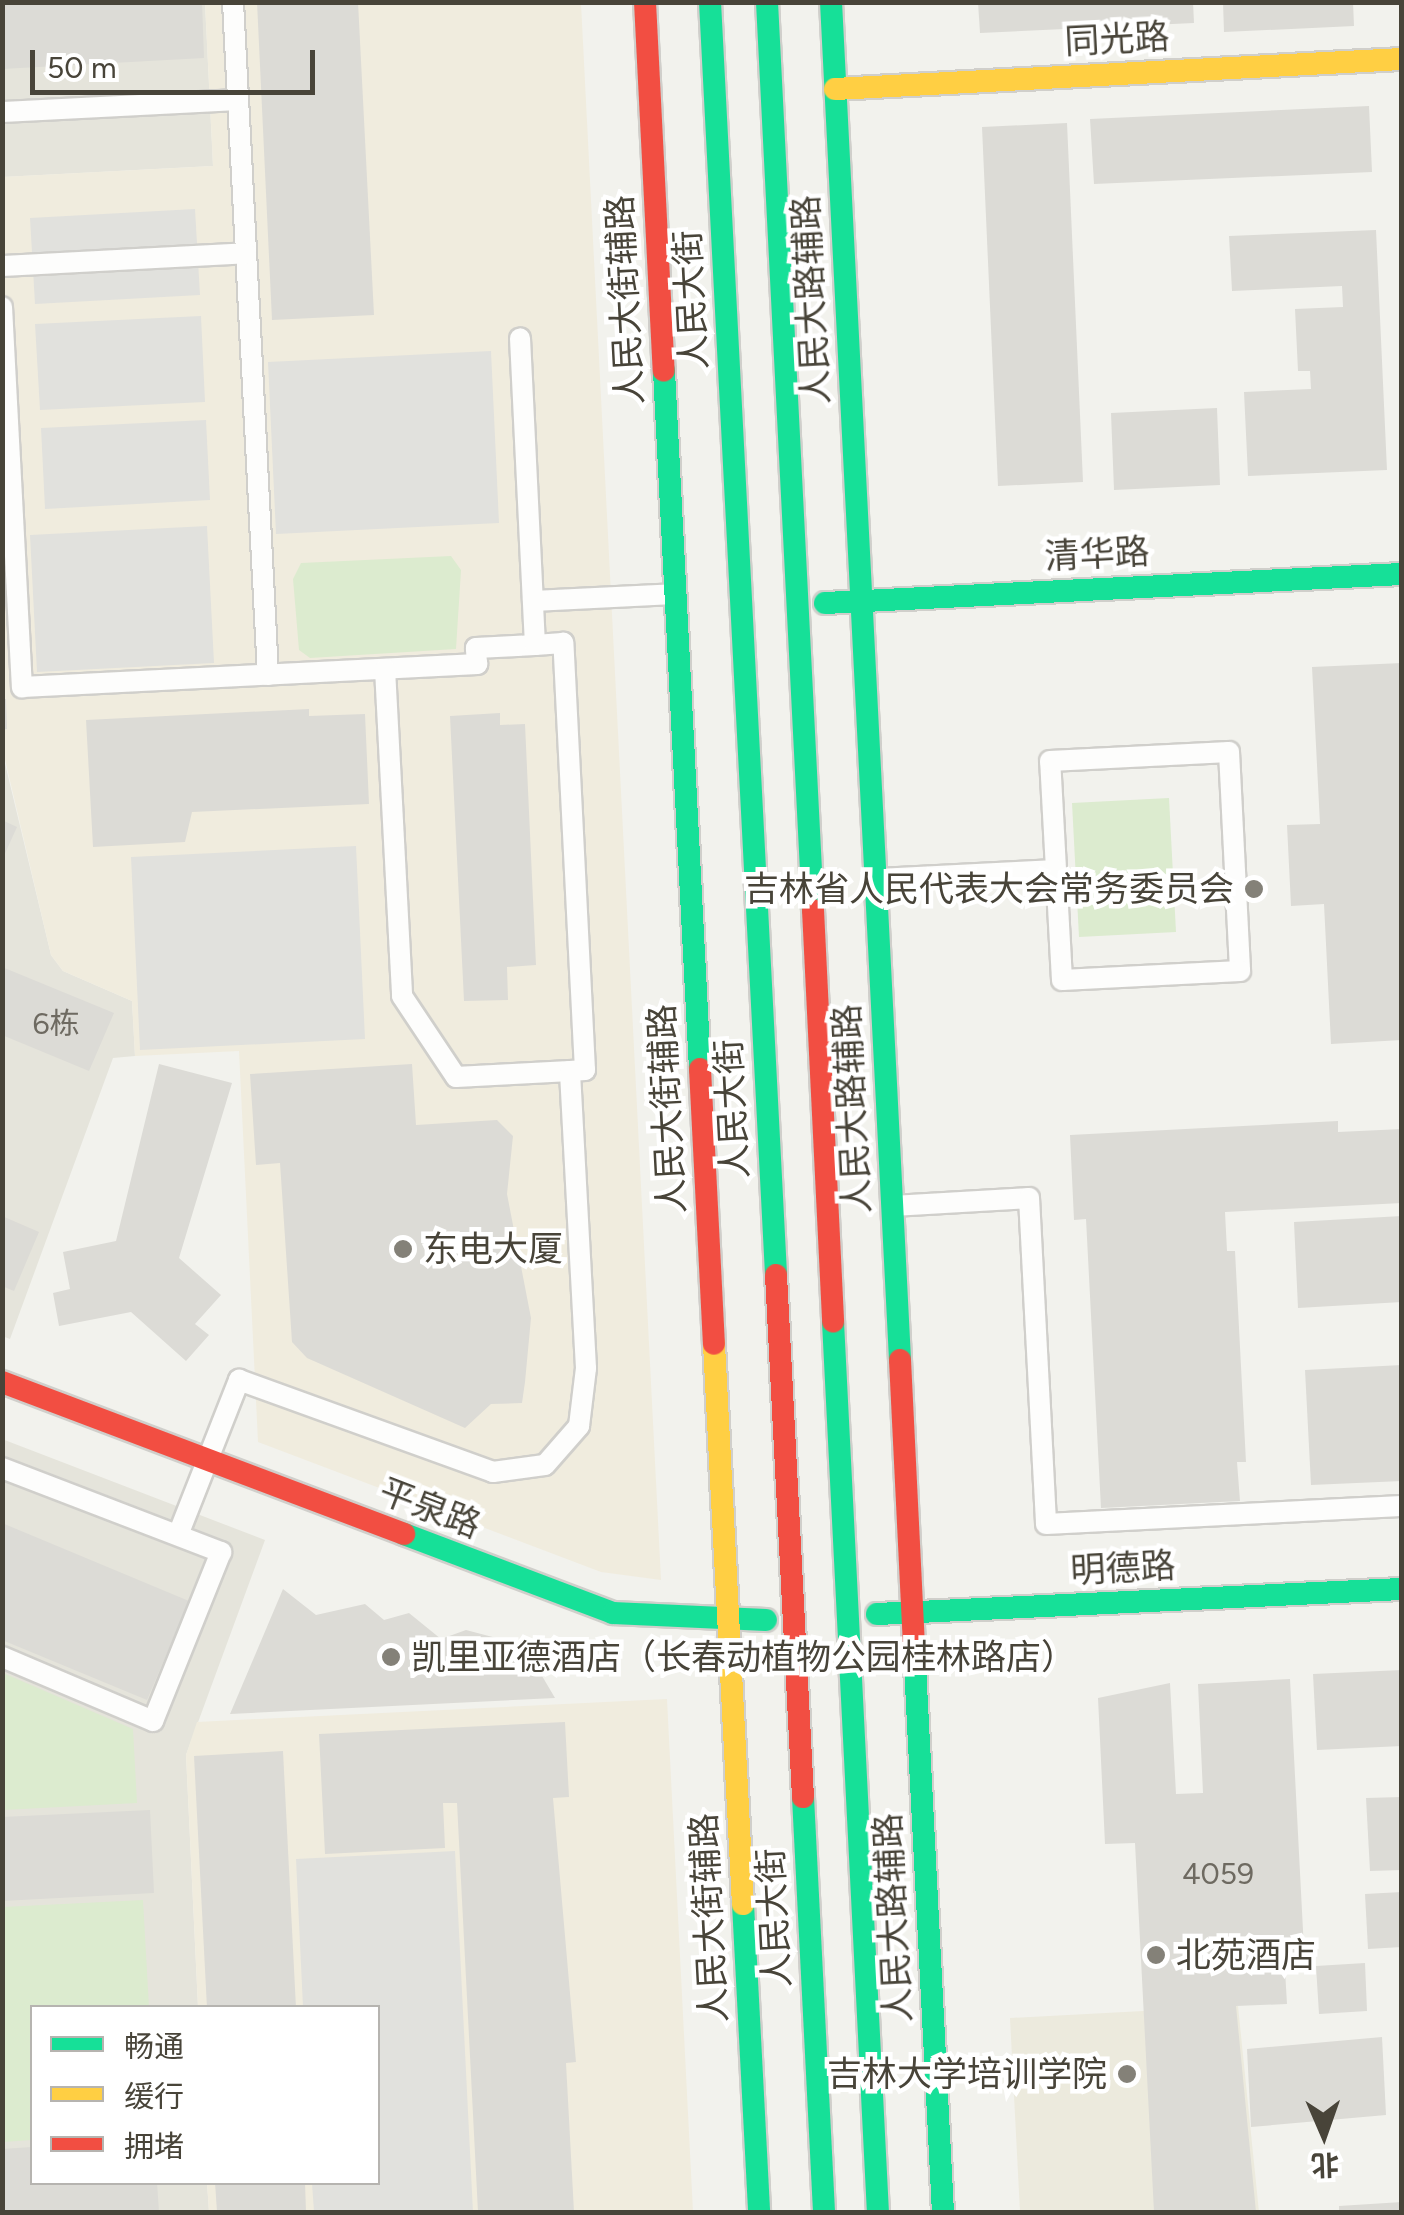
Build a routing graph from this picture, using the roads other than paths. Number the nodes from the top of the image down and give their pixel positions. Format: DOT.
graph roads {
  1 [pos="233,2"];
  2 [pos="645,2"];
  3 [pos="710,2"];
  4 [pos="767,2"];
  5 [pos="831,2"];
  6 [pos="1402,59"];
  7 [pos="836,89"];
  8 [pos="238,100"];
  9 [pos="2,112"];
  10 [pos="246,253"];
  11 [pos="2,266"];
  12 [pos="2,306"];
  13 [pos="520,338"];
  14 [pos="1402,574"];
  15 [pos="676,594"];
  16 [pos="533,601"];
  17 [pos="862,601"];
  18 [pos="797,605"];
  19 [pos="535,645"];
  20 [pos="385,668"];
  21 [pos="268,674"];
  22 [pos="1056,870"];
  23 [pos="876,880"];
  24 [pos="570,1071"];
  25 [pos="892,1206"];
  26 [pos="2,1382"];
  27 [pos="206,1460"];
  28 [pos="2,1468"];
  29 [pos="1402,1506"];
  30 [pos="178,1535"];
  31 [pos="1402,1589"];
  32 [pos="913,1613"];
  33 [pos="848,1616"];
  34 [pos="794,1618"];
  35 [pos="728,1622"];
  36 [pos="2,1658"];
  37 [pos="759,2212"];
  38 [pos="824,2212"];
  39 [pos="878,2212"];
  40 [pos="943,2212"];
  1 -- 8 [label="lane"];
  2 -- 15 [label="main road, 人民大街辅路"];
  3 -- 34 [label="main road, 人民大街"];
  4 -- 18 [label="main road"];
  5 -- 7 [label="main road, 人民大路辅路"];
  6 -- 7 [label="main road, 同光路"];
  7 -- 17 [label="main road, 人民大路辅路"];
  8 -- 9 [label="lane"];
  8 -- 10 [label="lane"];
  10 -- 11 [label="lane"];
  10 -- 21 [label="lane"];
  12 -- 21 [label="lane"];
  13 -- 16 [label="lane"];
  14 -- 17 [label="main road, 清华路"];
  15 -- 16 [label="lane"];
  15 -- 35 [label="main road, 人民大街辅路"];
  16 -- 19 [label="lane"];
  17 -- 18 [label="main road, 清华路"];
  17 -- 23 [label="main road, 人民大路辅路"];
  18 -- 33 [label="main road"];
  19 -- 20 [label="lane"];
  19 -- 24 [label="lane"];
  20 -- 21 [label="lane"];
  20 -- 24 [label="lane"];
  22 -- 22 [label="lane"];
  22 -- 23 [label="lane"];
  23 -- 25 [label="main road, 人民大路辅路"];
  24 -- 27 [label="lane"];
  25 -- 29 [label="lane"];
  25 -- 32 [label="main road, 人民大路辅路"];
  26 -- 27 [label="main road, 平泉路"];
  27 -- 30 [label="lane"];
  27 -- 35 [label="main road, 平泉路"];
  28 -- 30 [label="lane"];
  30 -- 36 [label="lane"];
  31 -- 32 [label="main road, 明德路"];
  32 -- 33 [label="main road, 明德路"];
  32 -- 40 [label="main road, 人民大路辅路"];
  33 -- 34 [label="main road, 平泉路"];
  33 -- 39 [label="main road"];
  34 -- 35 [label="main road, 平泉路"];
  34 -- 38 [label="main road, 人民大街"];
  35 -- 37 [label="main road, 人民大街辅路"];
}
